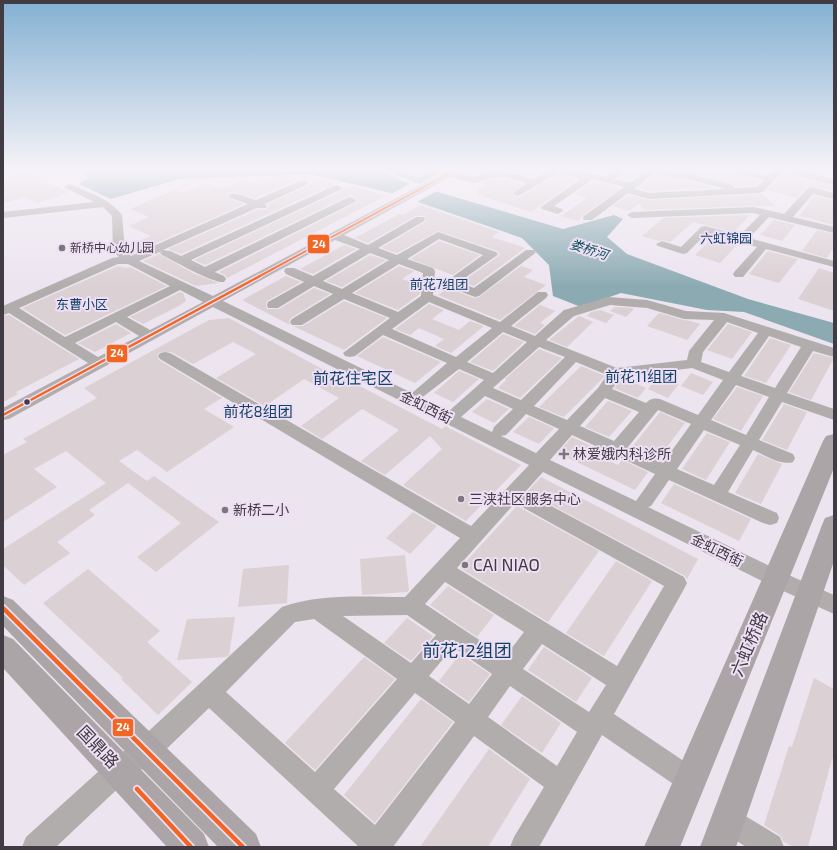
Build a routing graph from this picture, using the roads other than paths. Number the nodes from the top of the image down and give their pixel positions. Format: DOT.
graph roads {
  1 [pos="72,208"];
  2 [pos="110,208"];
  3 [pos="249,208"];
  4 [pos="267,208"];
  5 [pos="294,208"];
  6 [pos="335,208"];
  7 [pos="384,208"];
  8 [pos="549,208"];
  9 [pos="602,208"];
  10 [pos="795,208"];
  11 [pos="558,210"];
  12 [pos="282,213"];
  13 [pos="767,213"];
  14 [pos="3,215"];
  15 [pos="632,215"];
  16 [pos="588,218"];
  17 [pos="786,218"];
  18 [pos="420,219"];
  19 [pos="306,222"];
  20 [pos="834,230"];
  21 [pos="331,231"];
  22 [pos="742,239"];
  23 [pos="662,244"];
  24 [pos="764,245"];
  25 [pos="370,248"];
  26 [pos="530,252"];
  27 [pos="166,253"];
  28 [pos="399,259"];
  29 [pos="182,260"];
  30 [pos="130,262"];
  31 [pos="833,264"];
  32 [pos="290,271"];
  33 [pos="205,272"];
  34 [pos="739,274"];
  35 [pos="220,279"];
  36 [pos="313,281"];
  37 [pos="179,286"];
  38 [pos="343,294"];
  39 [pos="542,295"];
  40 [pos="428,297"];
  41 [pos="213,302"];
  42 [pos="273,305"];
  43 [pos="7,310"];
  44 [pos="117,317"];
  45 [pos="724,317"];
  46 [pos="400,318"];
  47 [pos="297,322"];
  48 [pos="502,327"];
  49 [pos="382,330"];
  50 [pos="766,331"];
  51 [pos="150,336"];
  52 [pos="66,342"];
  53 [pos="537,342"];
  54 [pos="809,345"];
  55 [pos="350,353"];
  56 [pos="834,353"];
  57 [pos="165,356"];
  58 [pos="574,356"];
  59 [pos="457,363"];
  60 [pos="99,364"];
  61 [pos="693,364"];
  62 [pos="616,373"];
  63 [pos="732,378"];
  64 [pos="495,379"];
  65 [pos="483,389"];
  66 [pos="604,391"];
  67 [pos="419,392"];
  68 [pos="778,395"];
  69 [pos="523,407"];
  70 [pos="649,410"];
  71 [pos="834,415"];
  72 [pos="3,416"];
  73 [pos="450,418"];
  74 [pos="700,422"];
  75 [pos="570,428"];
  76 [pos="500,431"];
  77 [pos="834,441"];
  78 [pos="749,442"];
  79 [pos="617,449"];
  80 [pos="787,458"];
  81 [pos="540,462"];
  82 [pos="666,471"];
  83 [pos="518,488"];
  84 [pos="718,494"];
  85 [pos="644,501"];
  86 [pos="770,518"];
  87 [pos="834,526"];
  88 [pos="474,537"];
  89 [pos="443,570"];
  90 [pos="777,579"];
  91 [pos="821,599"];
  92 [pos="410,606"];
  93 [pos="3,608"];
  94 [pos="317,609"];
  95 [pos="539,630"];
  96 [pos="451,634"];
  97 [pos="3,648"];
  98 [pos="508,671"];
  99 [pos="413,678"];
  100 [pos="620,681"];
  101 [pos="210,692"];
  102 [pos="471,720"];
  103 [pos="596,723"];
  104 [pos="146,751"];
  105 [pos="119,770"];
  106 [pos="691,781"];
  107 [pos="560,784"];
  108 [pos="316,790"];
  109 [pos="728,820"];
  110 [pos="378,846"];
  111 [pos="36,847"];
  112 [pos="191,847"];
  113 [pos="243,847"];
  114 [pos="524,847"];
  115 [pos="662,847"];
  116 [pos="718,847"];
  117 [pos="770,847"];
  1 -- 14 [label="street"];
  2 -- 30 [label="street, 金虹西街"];
  3 -- 30 [label="street"];
  4 -- 12 [label="street"];
  5 -- 12 [label="street"];
  6 -- 19 [label="street"];
  7 -- 21 [label="street"];
  8 -- 11 [label="street"];
  9 -- 16 [label="street"];
  10 -- 17 [label="street"];
  12 -- 19 [label="street"];
  12 -- 29 [label="street"];
  13 -- 15 [label="street"];
  13 -- 17 [label="street"];
  13 -- 22 [label="street"];
  17 -- 20 [label="street"];
  18 -- 25 [label="street"];
  19 -- 21 [label="street"];
  19 -- 33 [label="street"];
  21 -- 25 [label="street"];
  21 -- 41 [label="street"];
  22 -- 23 [label="street"];
  22 -- 24 [label="street"];
  24 -- 31 [label="street"];
  24 -- 34 [label="street"];
  25 -- 28 [label="street"];
  25 -- 36 [label="street"];
  26 -- 28 [label="street"];
  27 -- 29 [label="street"];
  28 -- 38 [label="street"];
  28 -- 40 [label="street"];
  29 -- 33 [label="street"];
  30 -- 37 [label="street, 金虹西街"];
  30 -- 43 [label="street"];
  32 -- 36 [label="street"];
  33 -- 35 [label="street"];
  36 -- 38 [label="street"];
  36 -- 42 [label="street"];
  37 -- 41 [label="street, 金虹西街"];
  37 -- 44 [label="street"];
  38 -- 46 [label="street"];
  38 -- 47 [label="street"];
  39 -- 48 [label="street"];
  40 -- 46 [label="street"];
  40 -- 48 [label="street"];
  41 -- 51 [label="street"];
  41 -- 73 [label="street, 金虹西街"];
  43 -- 52 [label="street"];
  44 -- 51 [label="street"];
  44 -- 52 [label="street"];
  45 -- 50 [label="street"];
  45 -- 53 [label="street"];
  45 -- 61 [label="street"];
  46 -- 49 [label="street"];
  48 -- 53 [label="street"];
  48 -- 59 [label="street"];
  49 -- 55 [label="street"];
  49 -- 59 [label="street"];
  50 -- 54 [label="street"];
  50 -- 63 [label="street"];
  51 -- 60 [label="street"];
  52 -- 60 [label="street"];
  53 -- 58 [label="street"];
  53 -- 64 [label="street"];
  54 -- 56 [label="street"];
  54 -- 68 [label="street"];
  57 -- 88 [label="street"];
  58 -- 62 [label="street"];
  58 -- 69 [label="street"];
  59 -- 64 [label="street"];
  59 -- 67 [label="street"];
  60 -- 72 [label="street"];
  61 -- 62 [label="street"];
  61 -- 63 [label="street"];
  62 -- 66 [label="street"];
  63 -- 68 [label="street"];
  63 -- 74 [label="street"];
  64 -- 65 [label="street"];
  65 -- 69 [label="street"];
  65 -- 73 [label="street"];
  66 -- 70 [label="street"];
  66 -- 75 [label="street"];
  68 -- 71 [label="street"];
  68 -- 78 [label="street"];
  69 -- 75 [label="street"];
  69 -- 76 [label="street"];
  70 -- 74 [label="street"];
  70 -- 79 [label="street"];
  73 -- 81 [label="street, 金虹西街"];
  74 -- 78 [label="street"];
  74 -- 82 [label="street"];
  75 -- 79 [label="street"];
  75 -- 81 [label="street"];
  77 -- 90 [label="main road, 六虹桥路"];
  78 -- 80 [label="street"];
  78 -- 84 [label="street"];
  79 -- 82 [label="street"];
  81 -- 83 [label="street"];
  81 -- 90 [label="street, 金虹西街"];
  82 -- 84 [label="street"];
  82 -- 85 [label="street"];
  83 -- 88 [label="street"];
  83 -- 100 [label="street"];
  84 -- 86 [label="street"];
  87 -- 91 [label="main road"];
  88 -- 89 [label="street"];
  89 -- 92 [label="street"];
  89 -- 95 [label="street"];
  90 -- 91 [label="street, 金虹西街"];
  90 -- 106 [label="main road, 六虹桥路"];
  91 -- 109 [label="main road"];
  92 -- 94 [label="street"];
  92 -- 96 [label="street"];
  93 -- 104 [label="main road, 国鼎路"];
  94 -- 99 [label="street"];
  94 -- 101 [label="street"];
  95 -- 98 [label="street"];
  95 -- 100 [label="street"];
  96 -- 98 [label="street"];
  96 -- 99 [label="street"];
  97 -- 105 [label="main road, 国鼎路"];
  98 -- 102 [label="street"];
  98 -- 103 [label="street"];
  99 -- 102 [label="street"];
  99 -- 108 [label="street"];
  100 -- 103 [label="street"];
  101 -- 104 [label="street"];
  101 -- 108 [label="street"];
  102 -- 107 [label="street"];
  102 -- 110 [label="street"];
  103 -- 106 [label="street"];
  103 -- 107 [label="street"];
  104 -- 105 [label="street"];
  104 -- 113 [label="main road, 国鼎路"];
  105 -- 111 [label="street"];
  105 -- 112 [label="main road, 国鼎路"];
  106 -- 115 [label="main road, 六虹桥路"];
  107 -- 114 [label="street"];
  108 -- 110 [label="street"];
  109 -- 116 [label="main road"];
  109 -- 117 [label="street"];
}
